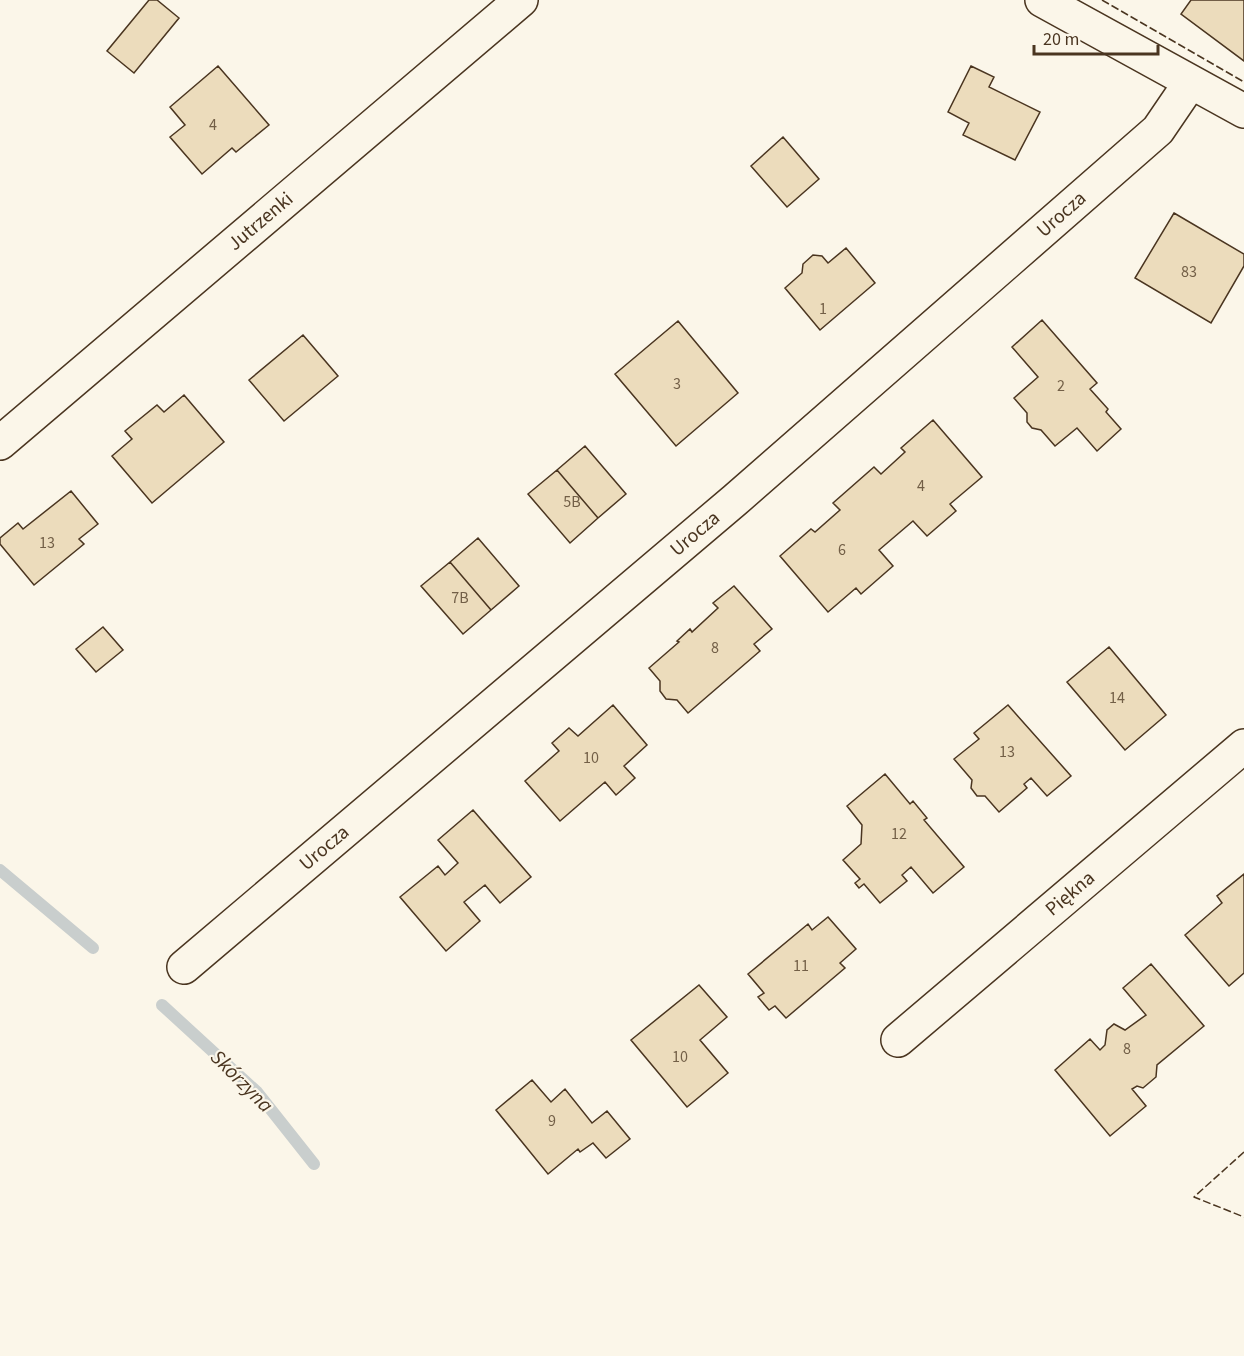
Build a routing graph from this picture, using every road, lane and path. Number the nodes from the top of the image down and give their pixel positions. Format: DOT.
graph roads {
  1 [pos="521,0"];
  2 [pos="1042,0"];
  3 [pos="1190,83"];
  4 [pos="1243,109"];
  5 [pos="0,443"];
  6 [pos="1244,746"];
  7 [pos="184,967"];
  8 [pos="898,1040"];
  1 -- 5 [label="street, Jutrzenki"];
  2 -- 3 [label="street"];
  3 -- 4 [label="street"];
  3 -- 7 [label="street, Urocza"];
  6 -- 8 [label="street, Piękna"];
}
